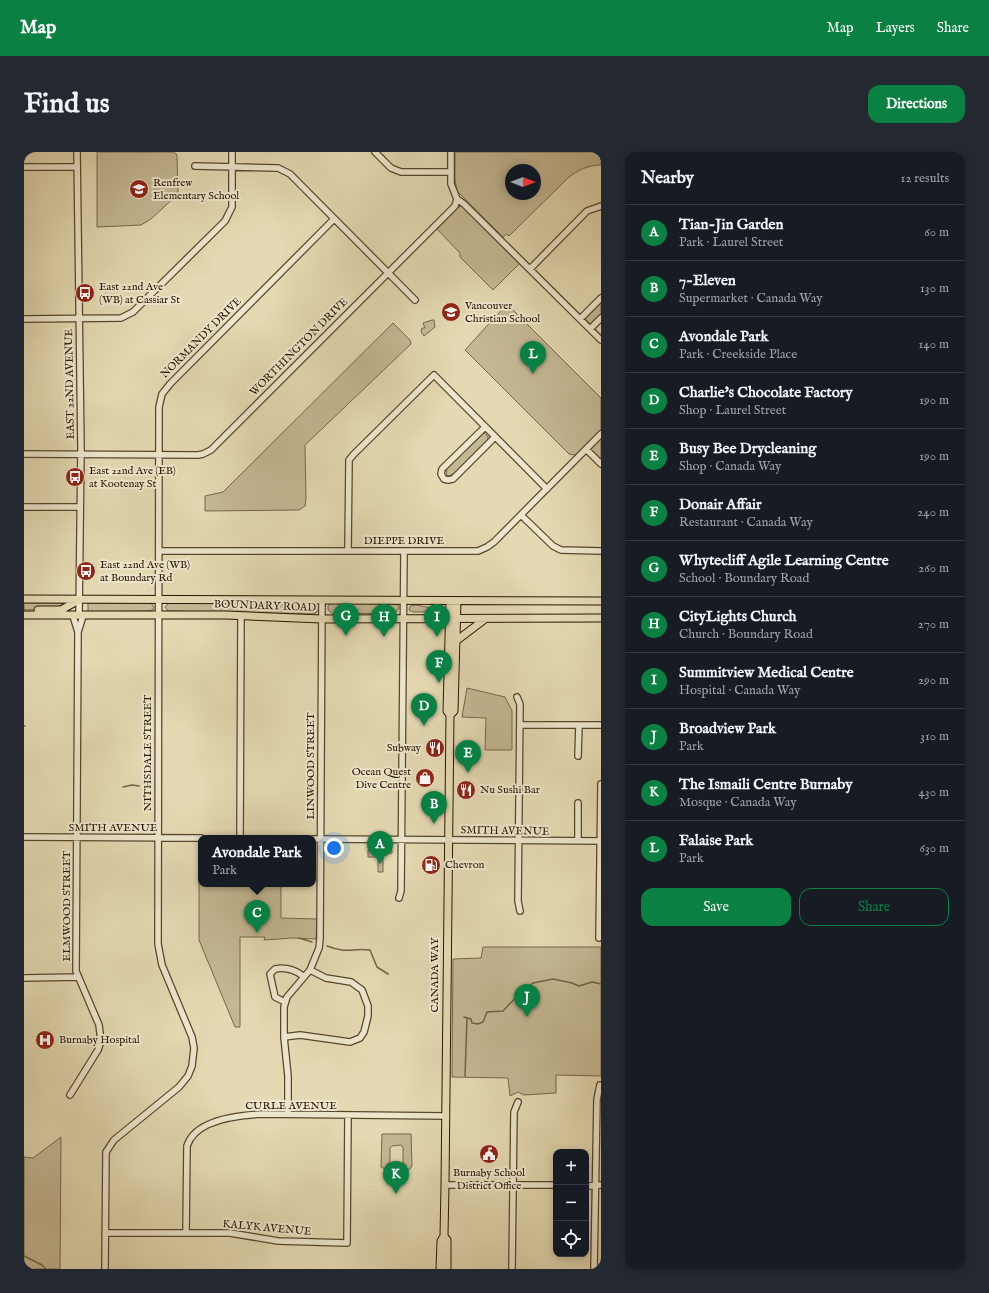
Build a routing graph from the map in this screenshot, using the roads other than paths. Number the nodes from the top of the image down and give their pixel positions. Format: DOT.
graph roads {
  1 [pos="76,152"];
  2 [pos="232,152"];
  3 [pos="375,152"];
  4 [pos="451,152"];
  5 [pos="195,166"];
  6 [pos="24,167"];
  7 [pos="77,167"];
  8 [pos="232,167"];
  9 [pos="451,172"];
  10 [pos="457,199"];
  11 [pos="601,206"];
  12 [pos="334,219"];
  13 [pos="530,269"];
  14 [pos="388,273"];
  15 [pos="601,298"];
  16 [pos="415,300"];
  17 [pos="601,318"];
  18 [pos="24,319"];
  19 [pos="79,319"];
  20 [pos="580,319"];
  21 [pos="590,329"];
  22 [pos="601,340"];
  23 [pos="485,427"];
  24 [pos="601,434"];
  25 [pos="495,437"];
  26 [pos="586,449"];
  27 [pos="24,454"];
  28 [pos="81,454"];
  29 [pos="159,455"];
  30 [pos="601,464"];
  31 [pos="547,489"];
  32 [pos="24,507"];
  33 [pos="80,507"];
  34 [pos="521,515"];
  35 [pos="159,551"];
  36 [pos="348,551"];
  37 [pos="404,551"];
  38 [pos="601,551"];
  39 [pos="24,599"];
  40 [pos="79,600"];
  41 [pos="158,600"];
  42 [pos="322,600"];
  43 [pos="403,600"];
  44 [pos="453,601"];
  45 [pos="601,602"];
  46 [pos="24,614"];
  47 [pos="158,615"];
  48 [pos="78,616"];
  49 [pos="241,616"];
  50 [pos="404,618"];
  51 [pos="453,618"];
  52 [pos="486,618"];
  53 [pos="601,618"];
  54 [pos="322,619"];
  55 [pos="78,632"];
  56 [pos="456,641"];
  57 [pos="517,697"];
  58 [pos="450,715"];
  59 [pos="520,725"];
  60 [pos="579,725"];
  61 [pos="601,725"];
  62 [pos="578,756"];
  63 [pos="601,784"];
  64 [pos="578,802"];
  65 [pos="240,835"];
  66 [pos="24,837"];
  67 [pos="77,838"];
  68 [pos="158,838"];
  69 [pos="198,838"];
  70 [pos="316,839"];
  71 [pos="321,839"];
  72 [pos="402,840"];
  73 [pos="448,840"];
  74 [pos="518,841"];
  75 [pos="578,841"];
  76 [pos="601,841"];
  77 [pos="399,898"];
  78 [pos="520,910"];
  79 [pos="599,938"];
  80 [pos="310,970"];
  81 [pos="304,976"];
  82 [pos="78,977"];
  83 [pos="24,978"];
  84 [pos="285,1002"];
  85 [pos="284,1037"];
  86 [pos="600,1085"];
  87 [pos="70,1095"];
  88 [pos="518,1102"];
  89 [pos="288,1114"];
  90 [pos="348,1116"];
  91 [pos="446,1116"];
  92 [pos="553,1185"];
  93 [pos="445,1186"];
  94 [pos="513,1186"];
  95 [pos="598,1186"];
  96 [pos="105,1233"];
  97 [pos="186,1233"];
  98 [pos="444,1236"];
  99 [pos="105,1269"];
  100 [pos="440,1269"];
  101 [pos="447,1269"];
  102 [pos="512,1269"];
  103 [pos="594,1269"];
  1 -- 7 [label="street, EAST 22ND AVENUE"];
  2 -- 8 [label="street"];
  3 -- 9 [label="street"];
  4 -- 9 [label="street"];
  5 -- 8 [label="street"];
  6 -- 7 [label="street"];
  7 -- 19 [label="street, EAST 22ND AVENUE"];
  8 -- 12 [label="street"];
  8 -- 19 [label="street"];
  9 -- 10 [label="street"];
  10 -- 13 [label="street"];
  10 -- 14 [label="street, WORTHINGTON DRIVE"];
  11 -- 13 [label="street"];
  12 -- 14 [label="street"];
  12 -- 29 [label="street, NORMANDY DRIVE"];
  13 -- 20 [label="street"];
  14 -- 16 [label="street"];
  14 -- 29 [label="street, WORTHINGTON DRIVE"];
  15 -- 20 [label="street"];
  17 -- 21 [label="street"];
  18 -- 19 [label="street"];
  19 -- 28 [label="street, EAST 22ND AVENUE"];
  20 -- 21 [label="street"];
  21 -- 22 [label="street"];
  23 -- 25 [label="street"];
  23 -- 25 [label="street"];
  23 -- 36 [label="street"];
  24 -- 26 [label="street, DIEPPE DRIVE"];
  25 -- 31 [label="street"];
  26 -- 30 [label="street"];
  26 -- 31 [label="street, DIEPPE DRIVE"];
  27 -- 28 [label="street, WORTHINGTON DRIVE"];
  28 -- 29 [label="street, WORTHINGTON DRIVE"];
  28 -- 33 [label="street, EAST 22ND AVENUE"];
  29 -- 35 [label="street, NORMANDY DRIVE"];
  31 -- 34 [label="street, DIEPPE DRIVE"];
  32 -- 33 [label="street"];
  33 -- 40 [label="street, EAST 22ND AVENUE"];
  34 -- 37 [label="street, DIEPPE DRIVE"];
  34 -- 38 [label="street"];
  35 -- 36 [label="street, DIEPPE DRIVE"];
  35 -- 41 [label="street, NORMANDY DRIVE"];
  36 -- 37 [label="street, DIEPPE DRIVE"];
  37 -- 43 [label="street"];
  39 -- 40 [label="main road, BOUNDARY ROAD"];
  40 -- 41 [label="main road, BOUNDARY ROAD"];
  40 -- 46 [label="main road"];
  40 -- 48 [label="street, EAST 22ND AVENUE"];
  41 -- 42 [label="main road, BOUNDARY ROAD"];
  41 -- 47 [label="street, NITHSDALE STREET"];
  42 -- 43 [label="main road, BOUNDARY ROAD"];
  42 -- 54 [label="street, LINWOOD STREET"];
  43 -- 44 [label="main road, BOUNDARY ROAD"];
  43 -- 50 [label="street"];
  44 -- 45 [label="main road, BOUNDARY ROAD"];
  44 -- 51 [label="main road, CANADA WAY"];
  46 -- 48 [label="main road, BOUNDARY ROAD"];
  47 -- 48 [label="main road, BOUNDARY ROAD"];
  47 -- 49 [label="main road, BOUNDARY ROAD"];
  47 -- 68 [label="street, NITHSDALE STREET"];
  48 -- 55 [label="street, ELMWOOD STREET"];
  48 -- 55 [label="street, ELMWOOD STREET"];
  49 -- 54 [label="main road, BOUNDARY ROAD"];
  49 -- 65 [label="street"];
  50 -- 51 [label="main road, BOUNDARY ROAD"];
  50 -- 54 [label="main road, BOUNDARY ROAD"];
  50 -- 72 [label="street"];
  51 -- 52 [label="main road, BOUNDARY ROAD"];
  51 -- 56 [label="main road, CANADA WAY"];
  51 -- 58 [label="main road, CANADA WAY"];
  52 -- 53 [label="main road, BOUNDARY ROAD"];
  52 -- 56 [label="main road"];
  54 -- 71 [label="street, LINWOOD STREET"];
  55 -- 67 [label="street, ELMWOOD STREET"];
  56 -- 58 [label="main road, CANADA WAY"];
  57 -- 59 [label="street"];
  58 -- 73 [label="main road, CANADA WAY"];
  59 -- 60 [label="street"];
  59 -- 74 [label="street"];
  60 -- 61 [label="street"];
  60 -- 62 [label="street"];
  63 -- 76 [label="street"];
  64 -- 75 [label="street"];
  66 -- 67 [label="street, SMITH AVENUE"];
  67 -- 68 [label="street, SMITH AVENUE"];
  67 -- 82 [label="street, ELMWOOD STREET"];
  68 -- 69 [label="street, SMITH AVENUE"];
  68 -- 96 [label="street, NITHSDALE STREET"];
  70 -- 71 [label="street, SMITH AVENUE"];
  71 -- 72 [label="street, SMITH AVENUE"];
  71 -- 80 [label="street, LINWOOD STREET"];
  72 -- 73 [label="street, SMITH AVENUE"];
  72 -- 77 [label="street"];
  73 -- 74 [label="street, SMITH AVENUE"];
  73 -- 91 [label="main road, CANADA WAY"];
  74 -- 75 [label="street, SMITH AVENUE"];
  74 -- 78 [label="street"];
  75 -- 76 [label="street, SMITH AVENUE"];
  76 -- 79 [label="street"];
  80 -- 81 [label="street, LINWOOD STREET"];
  80 -- 85 [label="street"];
  81 -- 84 [label="street, LINWOOD STREET"];
  81 -- 84 [label="street"];
  82 -- 83 [label="street"];
  82 -- 87 [label="street, ELMWOOD STREET"];
  84 -- 85 [label="street"];
  85 -- 89 [label="street"];
  86 -- 95 [label="street"];
  88 -- 94 [label="street"];
  89 -- 90 [label="street, CURLE AVENUE"];
  89 -- 97 [label="street, CURLE AVENUE"];
  90 -- 91 [label="street, CURLE AVENUE"];
  90 -- 97 [label="street, KALYK AVENUE"];
  91 -- 93 [label="main road, CANADA WAY"];
  92 -- 94 [label="street"];
  93 -- 94 [label="street"];
  93 -- 98 [label="main road, CANADA WAY"];
  94 -- 102 [label="street"];
  95 -- 103 [label="street"];
  96 -- 97 [label="street, KALYK AVENUE"];
  96 -- 99 [label="street, NITHSDALE STREET"];
  98 -- 100 [label="main road, CANADA WAY"];
  98 -- 101 [label="main road, CANADA WAY"];
}
